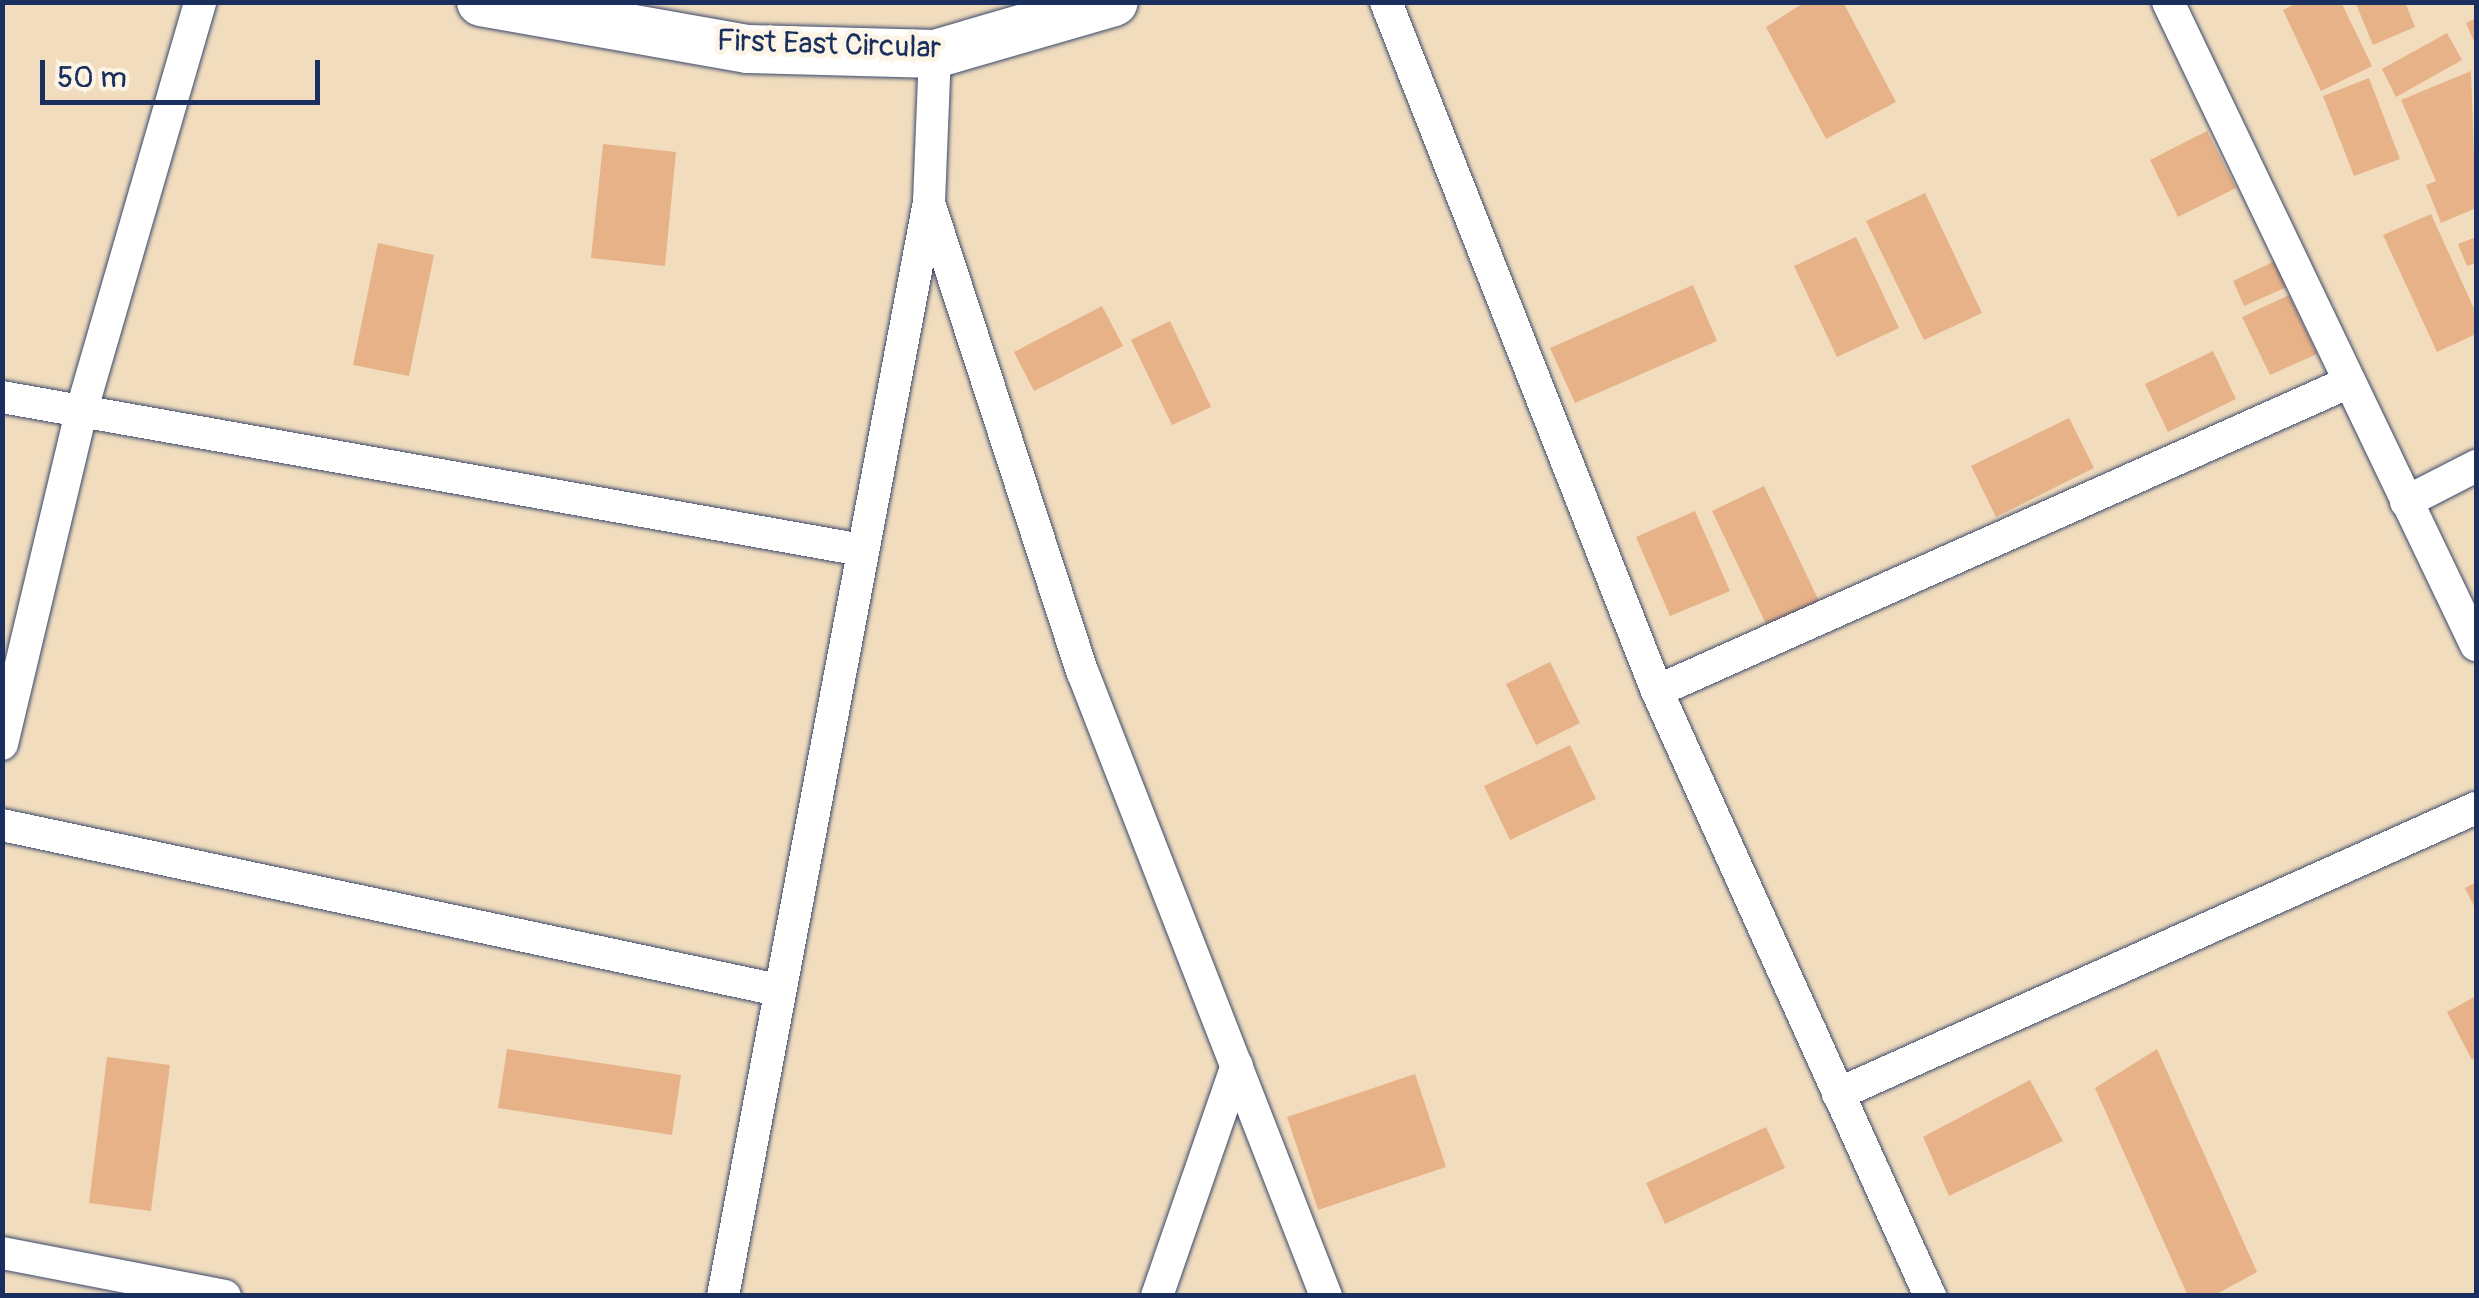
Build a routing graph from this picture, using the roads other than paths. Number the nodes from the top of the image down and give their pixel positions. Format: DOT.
graph roads {
  1 [pos="200,2"];
  2 [pos="481,2"];
  3 [pos="1114,2"];
  4 [pos="1386,2"];
  5 [pos="2168,2"];
  6 [pos="935,54"];
  7 [pos="928,202"];
  8 [pos="2348,383"];
  9 [pos="2,397"];
  10 [pos="80,416"];
  11 [pos="2476,466"];
  12 [pos="2406,502"];
  13 [pos="862,550"];
  14 [pos="2476,644"];
  15 [pos="1657,692"];
  16 [pos="2,744"];
  17 [pos="2476,808"];
  18 [pos="2,825"];
  19 [pos="778,990"];
  20 [pos="1237,1065"];
  21 [pos="1838,1094"];
  22 [pos="2,1253"];
  23 [pos="225,1296"];
  24 [pos="723,1296"];
  25 [pos="1157,1296"];
  26 [pos="1326,1296"];
  27 [pos="1930,1296"];
  1 -- 10 [label="street"];
  2 -- 6 [label="street, First East Circular"];
  3 -- 6 [label="street, First East Circular"];
  4 -- 15 [label="street"];
  5 -- 8 [label="street"];
  6 -- 7 [label="street"];
  7 -- 13 [label="street"];
  7 -- 20 [label="street"];
  8 -- 12 [label="street"];
  8 -- 15 [label="street"];
  9 -- 10 [label="street"];
  10 -- 13 [label="street"];
  10 -- 16 [label="street"];
  11 -- 12 [label="street"];
  12 -- 14 [label="street"];
  13 -- 19 [label="street"];
  15 -- 21 [label="street"];
  17 -- 21 [label="street"];
  18 -- 19 [label="street"];
  19 -- 24 [label="street"];
  20 -- 25 [label="street"];
  20 -- 26 [label="street"];
  21 -- 27 [label="street"];
  22 -- 23 [label="street"];
}
